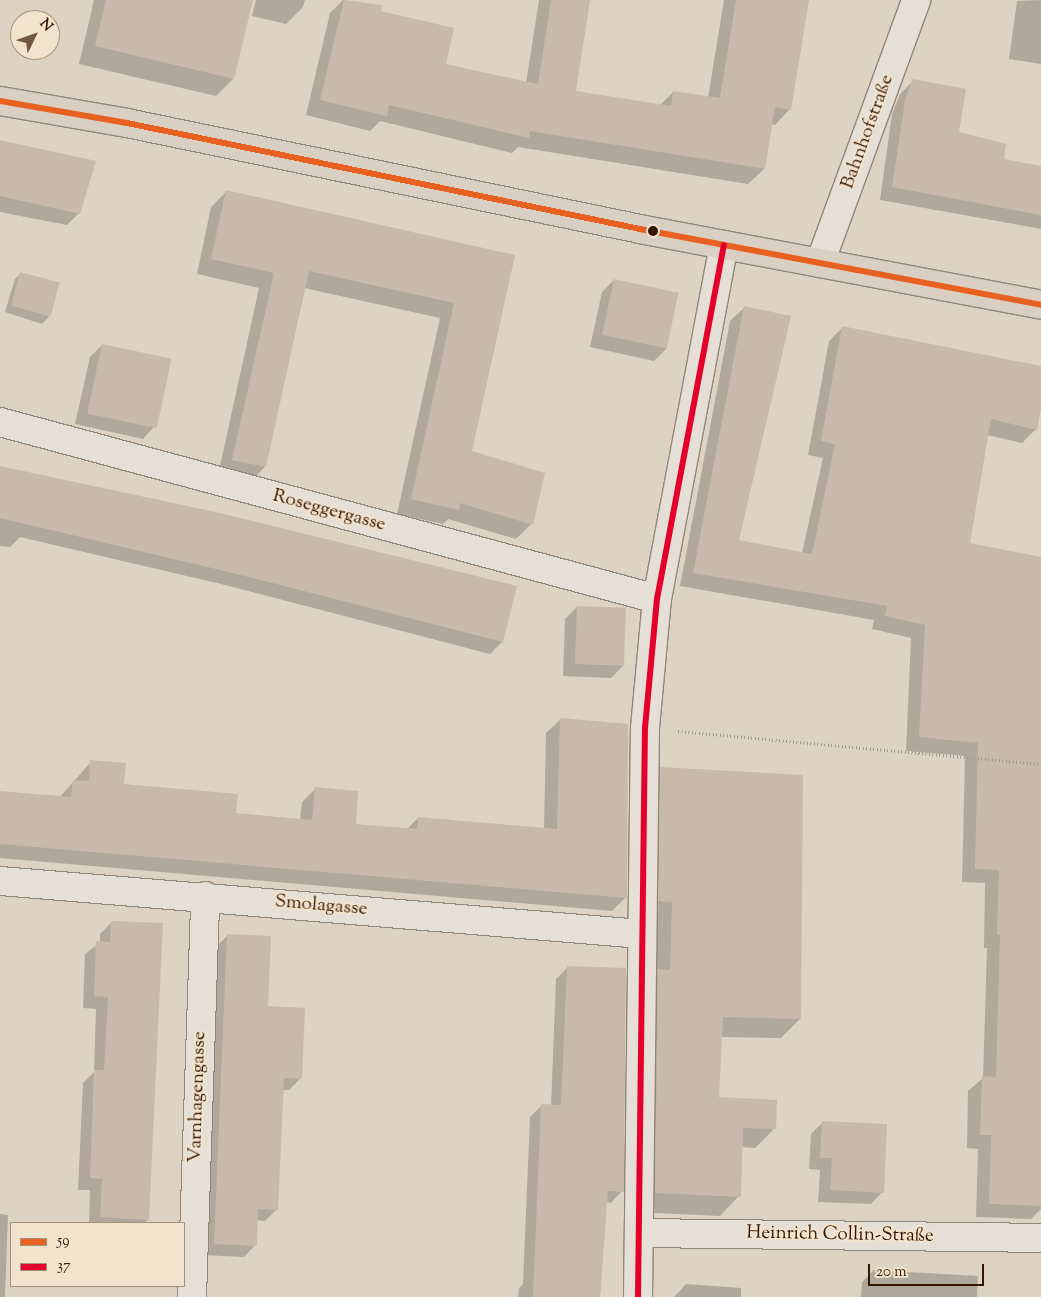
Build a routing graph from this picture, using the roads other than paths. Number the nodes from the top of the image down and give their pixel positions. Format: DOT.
graph roads {
  1 [pos="916,0"];
  2 [pos="0,101"];
  3 [pos="724,245"];
  4 [pos="820,263"];
  5 [pos="1041,305"];
  6 [pos="0,422"];
  7 [pos="657,600"];
  8 [pos="0,881"];
  9 [pos="205,896"];
  10 [pos="642,934"];
  11 [pos="639,1233"];
  12 [pos="1041,1238"];
  13 [pos="192,1297"];
  14 [pos="638,1297"];
  1 -- 4 [label="street, Bahnhofstraße"];
  2 -- 3 [label="main road"];
  3 -- 4 [label="main road"];
  3 -- 7 [label="street"];
  4 -- 5 [label="main road"];
  6 -- 7 [label="street, Roseggergasse"];
  7 -- 10 [label="street"];
  8 -- 9 [label="street, Smolagasse"];
  9 -- 10 [label="street, Smolagasse"];
  9 -- 13 [label="street, Varnhagengasse"];
  10 -- 11 [label="street"];
  11 -- 12 [label="street, Heinrich Collin-Straße"];
  11 -- 14 [label="street"];
}
